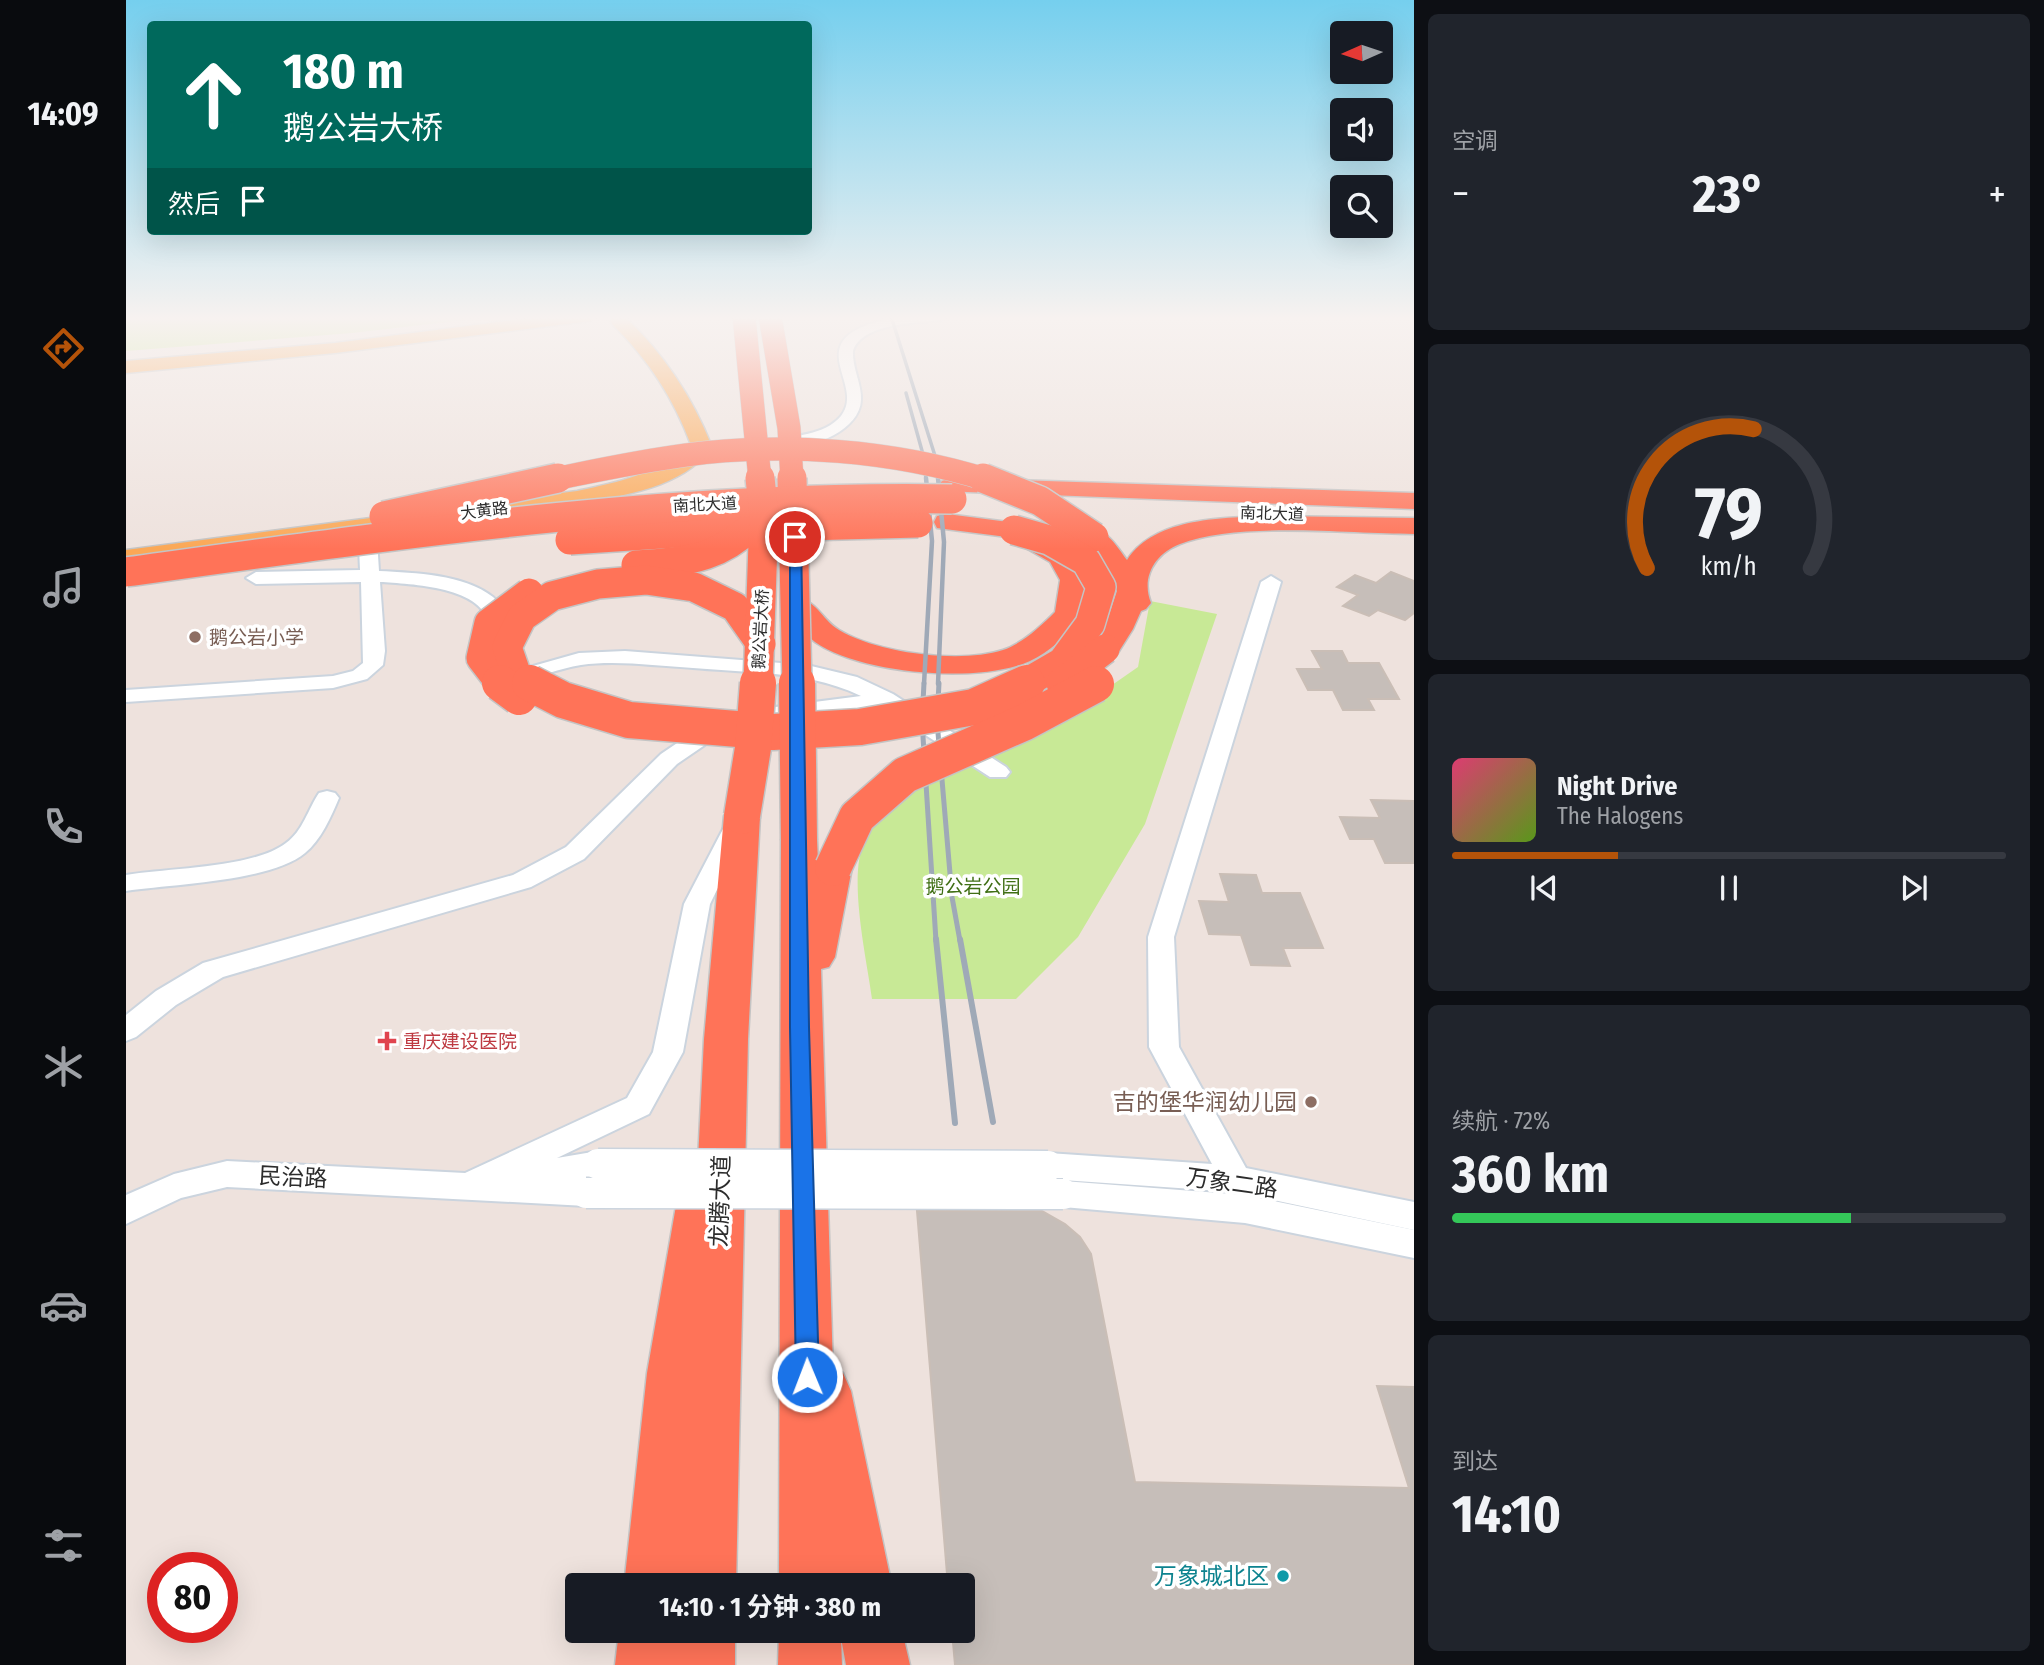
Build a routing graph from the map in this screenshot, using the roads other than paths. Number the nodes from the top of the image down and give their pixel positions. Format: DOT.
graph roads {
  1 [pos="678,394"];
  2 [pos="752,394"];
  3 [pos="783,394"];
  4 [pos="852,394"];
  5 [pos="702,447"];
  6 [pos="951,492"];
  7 [pos="1414,501"];
  8 [pos="1414,518"];
  9 [pos="765,521"];
  10 [pos="363,523"];
  11 [pos="1414,526"];
  12 [pos="1014,530"];
  13 [pos="126,556"];
  14 [pos="126,573"];
  15 [pos="372,575"];
  16 [pos="256,578"];
  17 [pos="1271,582"];
  18 [pos="1132,591"];
  19 [pos="796,606"];
  20 [pos="761,644"];
  21 [pos="1113,657"];
  22 [pos="126,696"];
  23 [pos="885,699"];
  24 [pos="998,772"];
  25 [pos="327,799"];
  26 [pos="742,816"];
  27 [pos="816,854"];
  28 [pos="126,883"];
  29 [pos="126,1030"];
  30 [pos="726,1040"];
  31 [pos="1236,1179"];
  32 [pos="1055,1180"];
  33 [pos="467,1187"];
  34 [pos="126,1210"];
  35 [pos="1414,1216"];
  36 [pos="1414,1244"];
  37 [pos="807,1299"];
  38 [pos="655,1573"];
  39 [pos="706,1573"];
  40 [pos="809,1573"];
  41 [pos="860,1573"];
  42 [pos="649,1643"];
  43 [pos="704,1643"];
  44 [pos="810,1643"];
  45 [pos="873,1643"];
  46 [pos="647,1665"];
  47 [pos="703,1665"];
  48 [pos="810,1665"];
  49 [pos="877,1665"];
  1 -- 5 [label="main road"];
  2 -- 9 [label="highway, 鹅公岩大桥, bridge"];
  3 -- 19 [label="highway, 鹅公岩大桥, bridge"];
  4 -- 5 [label="street"];
  5 -- 10 [label="main road, 大黄路"];
  6 -- 7 [label="highway, 南北大道"];
  6 -- 8 [label="highway, 南北大道"];
  6 -- 9 [label="highway, bridge"];
  6 -- 9 [label="highway, bridge"];
  6 -- 10 [label="highway, 南北大道, bridge"];
  6 -- 12 [label="highway"];
  6 -- 14 [label="highway, 南北大道, bridge"];
  9 -- 14 [label="highway, bridge"];
  9 -- 20 [label="highway, 鹅公岩大桥, bridge"];
  9 -- 21 [label="highway, bridge"];
  10 -- 13 [label="highway, 南北大道"];
  10 -- 15 [label="street"];
  10 -- 18 [label="highway, bridge"];
  11 -- 18 [label="highway"];
  12 -- 19 [label="highway, bridge"];
  12 -- 20 [label="highway, bridge"];
  15 -- 16 [label="street"];
  15 -- 22 [label="street"];
  15 -- 23 [label="street"];
  17 -- 31 [label="street"];
  18 -- 21 [label="highway"];
  19 -- 27 [label="highway, 鹅公岩大桥, bridge"];
  20 -- 26 [label="highway, 鹅公岩大桥, bridge"];
  21 -- 27 [label="highway, bridge"];
  23 -- 24 [label="street"];
  23 -- 29 [label="street"];
  25 -- 28 [label="street"];
  26 -- 30 [label="highway, 龙腾大道"];
  26 -- 33 [label="street"];
  27 -- 37 [label="highway"];
  30 -- 38 [label="highway"];
  30 -- 39 [label="highway, 龙腾大道"];
  31 -- 32 [label="street, 万象二路"];
  31 -- 35 [label="street, 万象二路"];
  32 -- 33 [label="street, 民治路, bridge"];
  32 -- 36 [label="street, 万象二路"];
  33 -- 34 [label="street, 民治路"];
  37 -- 40 [label="highway"];
  37 -- 41 [label="highway"];
  42 -- 46 [label="highway"];
  43 -- 47 [label="highway"];
  44 -- 48 [label="highway"];
  45 -- 49 [label="highway"];
}
